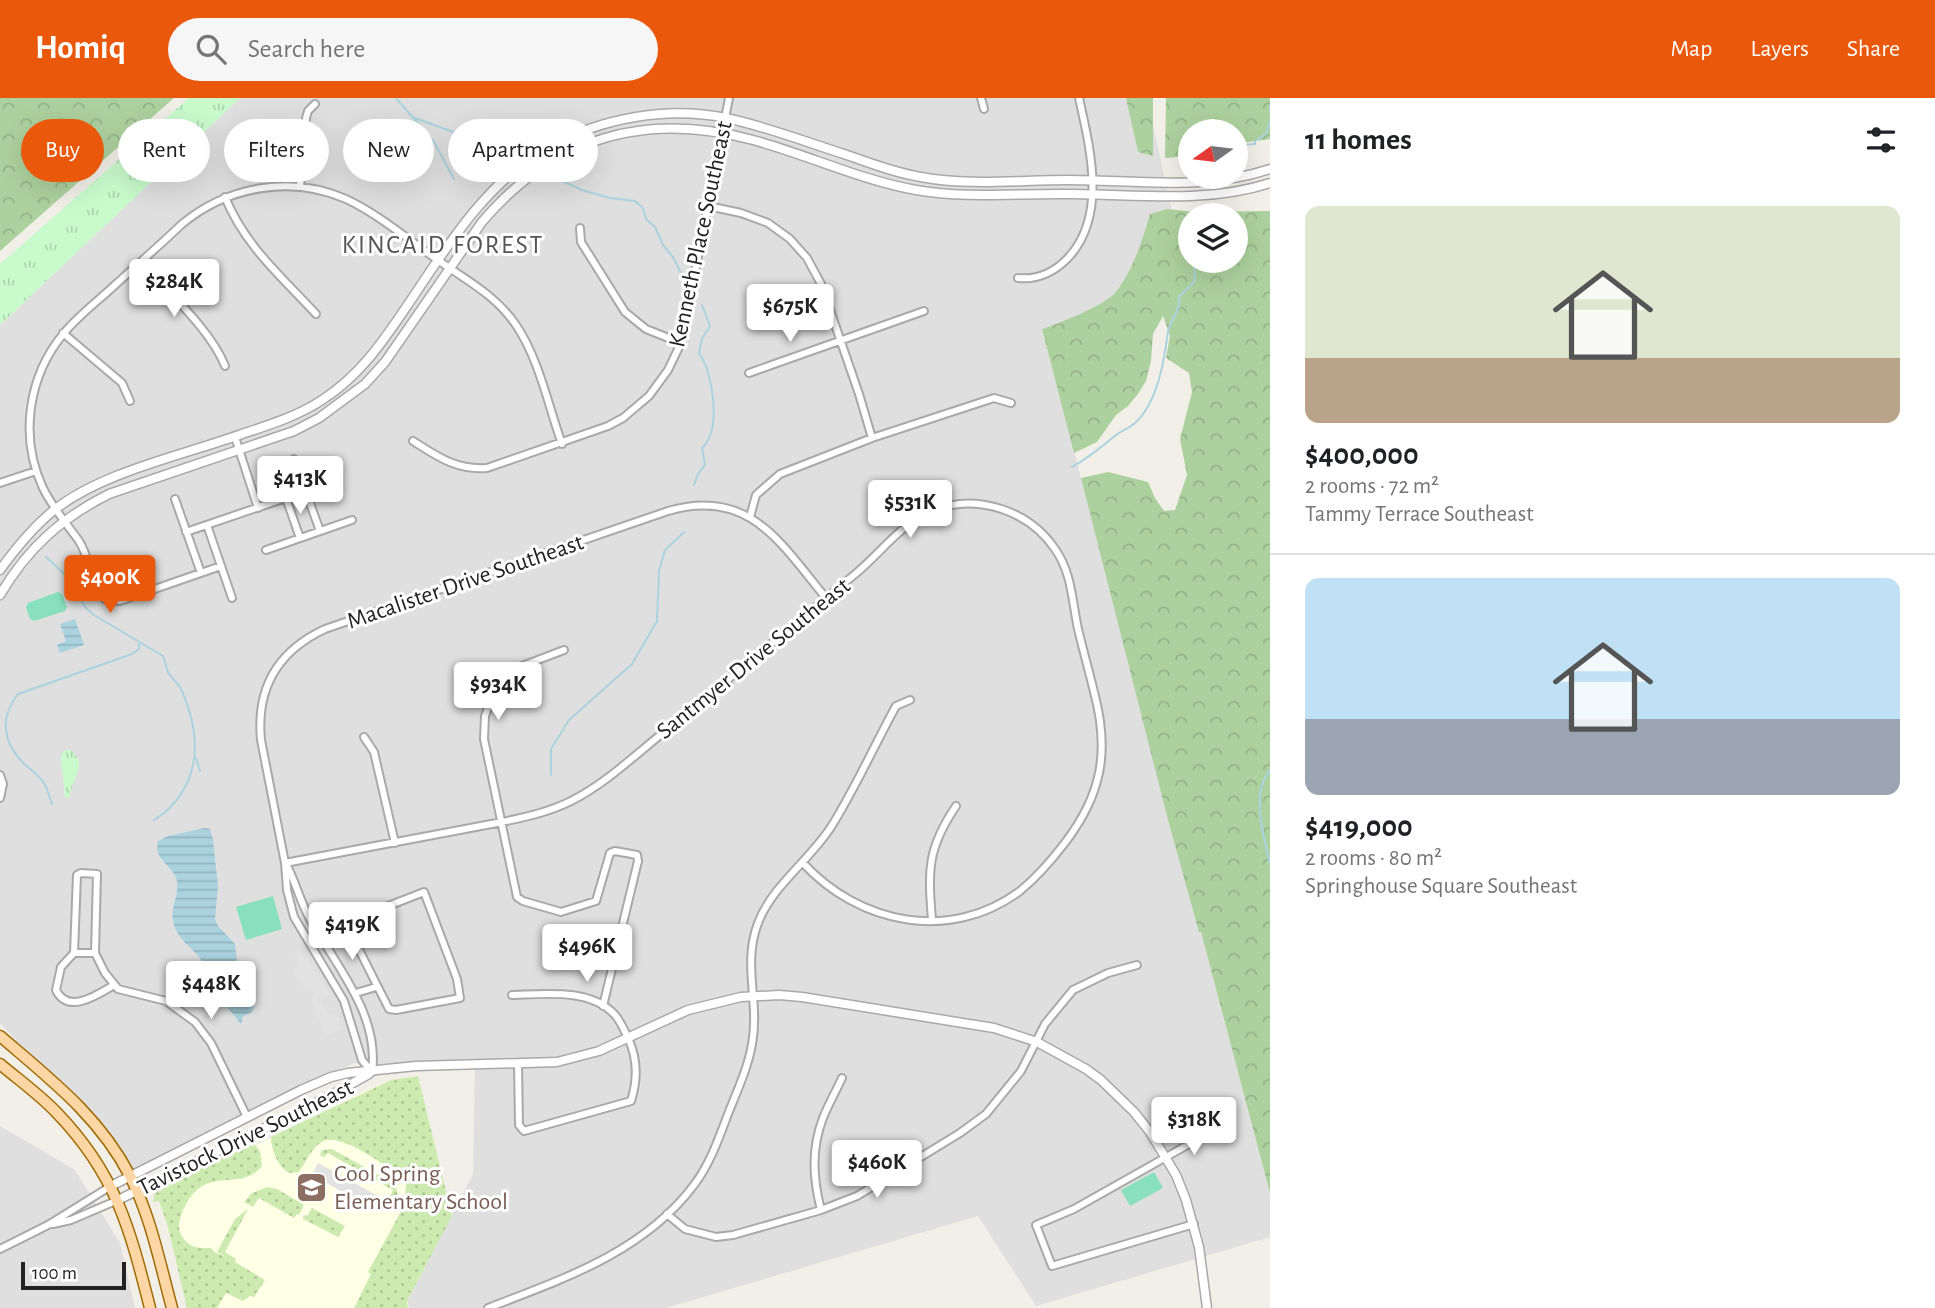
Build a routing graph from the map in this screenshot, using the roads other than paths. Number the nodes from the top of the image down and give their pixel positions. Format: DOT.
graph roads {
  1 [pos="729,98"];
  2 [pos="981,98"];
  3 [pos="1079,98"];
  4 [pos="315,104"];
  5 [pos="984,108"];
  6 [pos="725,118"];
  7 [pos="722,132"];
  8 [pos="1270,169"];
  9 [pos="1091,180"];
  10 [pos="1270,183"];
  11 [pos="300,187"];
  12 [pos="1091,194"];
  13 [pos="225,197"];
  14 [pos="708,206"];
  15 [pos="580,228"];
  16 [pos="438,260"];
  17 [pos="141,262"];
  18 [pos="450,268"];
  19 [pos="1018,278"];
  20 [pos="924,311"];
  21 [pos="316,314"];
  22 [pos="63,334"];
  23 [pos="841,340"];
  24 [pos="681,343"];
  25 [pos="225,366"];
  26 [pos="749,373"];
  27 [pos="130,401"];
  28 [pos="1010,403"];
  29 [pos="234,437"];
  30 [pos="872,438"];
  31 [pos="413,441"];
  32 [pos="562,444"];
  33 [pos="238,449"];
  34 [pos="294,459"];
  35 [pos="36,471"];
  36 [pos="0,483"];
  37 [pos="306,492"];
  38 [pos="286,498"];
  39 [pos="175,499"];
  40 [pos="258,508"];
  41 [pos="55,509"];
  42 [pos="750,517"];
  43 [pos="352,520"];
  44 [pos="64,521"];
  45 [pos="206,525"];
  46 [pos="320,531"];
  47 [pos="186,532"];
  48 [pos="300,538"];
  49 [pos="266,550"];
  50 [pos="221,566"];
  51 [pos="0,570"];
  52 [pos="201,573"];
  53 [pos="0,594"];
  54 [pos="232,598"];
  55 [pos="826,598"];
  56 [pos="564,650"];
  57 [pos="910,700"];
  58 [pos="364,737"];
  59 [pos="0,775"];
  60 [pos="0,797"];
  61 [pos="957,806"];
  62 [pos="502,822"];
  63 [pos="395,843"];
  64 [pos="285,863"];
  65 [pos="803,863"];
  66 [pos="342,916"];
  67 [pos="932,920"];
  68 [pos="316,930"];
  69 [pos="74,953"];
  70 [pos="95,953"];
  71 [pos="1137,965"];
  72 [pos="114,985"];
  73 [pos="376,987"];
  74 [pos="356,993"];
  75 [pos="512,995"];
  76 [pos="753,996"];
  77 [pos="603,1006"];
  78 [pos="0,1036"];
  79 [pos="628,1038"];
  80 [pos="1037,1042"];
  81 [pos="0,1064"];
  82 [pos="518,1064"];
  83 [pos="372,1072"];
  84 [pos="842,1078"];
  85 [pos="247,1116"];
  86 [pos="1207,1134"];
  87 [pos="1167,1157"];
  88 [pos="130,1176"];
  89 [pos="111,1186"];
  90 [pos="137,1191"];
  91 [pos="118,1200"];
  92 [pos="821,1210"];
  93 [pos="667,1214"];
  94 [pos="1194,1224"];
  95 [pos="48,1225"];
  96 [pos="0,1249"];
  97 [pos="150,1308"];
  98 [pos="172,1308"];
  99 [pos="488,1308"];
  100 [pos="1208,1308"];
  1 -- 6 [label="street, Kenneth Place Southeast"];
  2 -- 5 [label="street"];
  3 -- 9 [label="street"];
  4 -- 11 [label="street"];
  6 -- 7 [label="street, Kenneth Place Southeast"];
  6 -- 9 [label="street"];
  6 -- 16 [label="street"];
  7 -- 12 [label="street"];
  7 -- 14 [label="street, Kenneth Place Southeast"];
  7 -- 18 [label="street"];
  8 -- 9 [label="street"];
  9 -- 12 [label="street"];
  10 -- 12 [label="street"];
  11 -- 13 [label="street"];
  11 -- 16 [label="street"];
  12 -- 19 [label="street"];
  13 -- 17 [label="street"];
  13 -- 21 [label="street"];
  14 -- 23 [label="street"];
  14 -- 24 [label="street, Kenneth Place Southeast"];
  15 -- 24 [label="street"];
  16 -- 18 [label="street"];
  16 -- 29 [label="street"];
  17 -- 22 [label="street"];
  17 -- 25 [label="street"];
  18 -- 32 [label="street"];
  18 -- 33 [label="street"];
  20 -- 23 [label="street"];
  22 -- 27 [label="street"];
  22 -- 35 [label="street"];
  23 -- 26 [label="street"];
  23 -- 30 [label="street"];
  24 -- 32 [label="street, Kenneth Place Southeast"];
  28 -- 30 [label="street"];
  29 -- 33 [label="street"];
  29 -- 41 [label="street"];
  30 -- 42 [label="street"];
  31 -- 32 [label="street, Kenneth Place Southeast"];
  33 -- 40 [label="street"];
  33 -- 44 [label="street"];
  34 -- 37 [label="street"];
  35 -- 36 [label="street"];
  35 -- 41 [label="street"];
  37 -- 38 [label="street"];
  37 -- 46 [label="street"];
  38 -- 40 [label="street"];
  38 -- 48 [label="street"];
  39 -- 47 [label="street"];
  40 -- 45 [label="street"];
  41 -- 44 [label="street"];
  41 -- 51 [label="street"];
  42 -- 55 [label="street, Macalister Drive Southeast"];
  42 -- 64 [label="street, Macalister Drive Southeast"];
  43 -- 46 [label="street"];
  44 -- 52 [label="street"];
  44 -- 53 [label="street"];
  45 -- 47 [label="street"];
  45 -- 50 [label="street"];
  46 -- 48 [label="street"];
  47 -- 52 [label="street"];
  48 -- 49 [label="street"];
  50 -- 52 [label="street"];
  50 -- 54 [label="street"];
  55 -- 62 [label="street, Santmyer Drive Southeast"];
  55 -- 67 [label="street, Santmyer Drive Southeast"];
  56 -- 62 [label="street"];
  57 -- 65 [label="street"];
  58 -- 63 [label="street"];
  59 -- 60 [label="street"];
  61 -- 67 [label="street"];
  62 -- 63 [label="street, Santmyer Drive Southeast"];
  62 -- 77 [label="street"];
  63 -- 64 [label="street, Santmyer Drive Southeast"];
  64 -- 68 [label="street, Macalister Drive Southeast"];
  64 -- 83 [label="street, Macalister Drive Southeast"];
  65 -- 67 [label="street, Santmyer Drive Southeast"];
  65 -- 76 [label="street"];
  66 -- 68 [label="street"];
  66 -- 73 [label="street"];
  66 -- 73 [label="street"];
  68 -- 74 [label="street, Macalister Drive Southeast"];
  69 -- 70 [label="street"];
  69 -- 70 [label="street"];
  69 -- 72 [label="street"];
  70 -- 72 [label="street"];
  71 -- 80 [label="street"];
  72 -- 85 [label="street"];
  73 -- 74 [label="street"];
  74 -- 83 [label="street, Macalister Drive Southeast"];
  75 -- 77 [label="street"];
  76 -- 79 [label="street, Tavistock Drive Southeast"];
  76 -- 80 [label="street, Tavistock Drive Southeast"];
  76 -- 93 [label="street"];
  77 -- 79 [label="street"];
  78 -- 88 [label="main road"];
  79 -- 82 [label="street, Tavistock Drive Southeast"];
  79 -- 82 [label="street"];
  80 -- 87 [label="street, Tavistock Drive Southeast"];
  80 -- 92 [label="street"];
  81 -- 89 [label="main road"];
  82 -- 83 [label="street, Tavistock Drive Southeast"];
  83 -- 85 [label="street, Tavistock Drive Southeast"];
  83 -- 90 [label="street, Tavistock Drive Southeast"];
  84 -- 92 [label="street"];
  85 -- 88 [label="street, Tavistock Drive Southeast"];
  86 -- 87 [label="street"];
  87 -- 94 [label="street, Tavistock Drive Southeast"];
  87 -- 94 [label="street"];
  88 -- 89 [label="street, Tavistock Drive Southeast"];
  88 -- 90 [label="main road"];
  89 -- 91 [label="main road"];
  89 -- 95 [label="street"];
  90 -- 91 [label="street, Tavistock Drive Southeast"];
  90 -- 98 [label="main road"];
  91 -- 95 [label="street"];
  91 -- 97 [label="main road"];
  92 -- 93 [label="street"];
  93 -- 99 [label="street"];
  94 -- 100 [label="street, Tavistock Drive Southeast"];
  95 -- 96 [label="street"];
}
